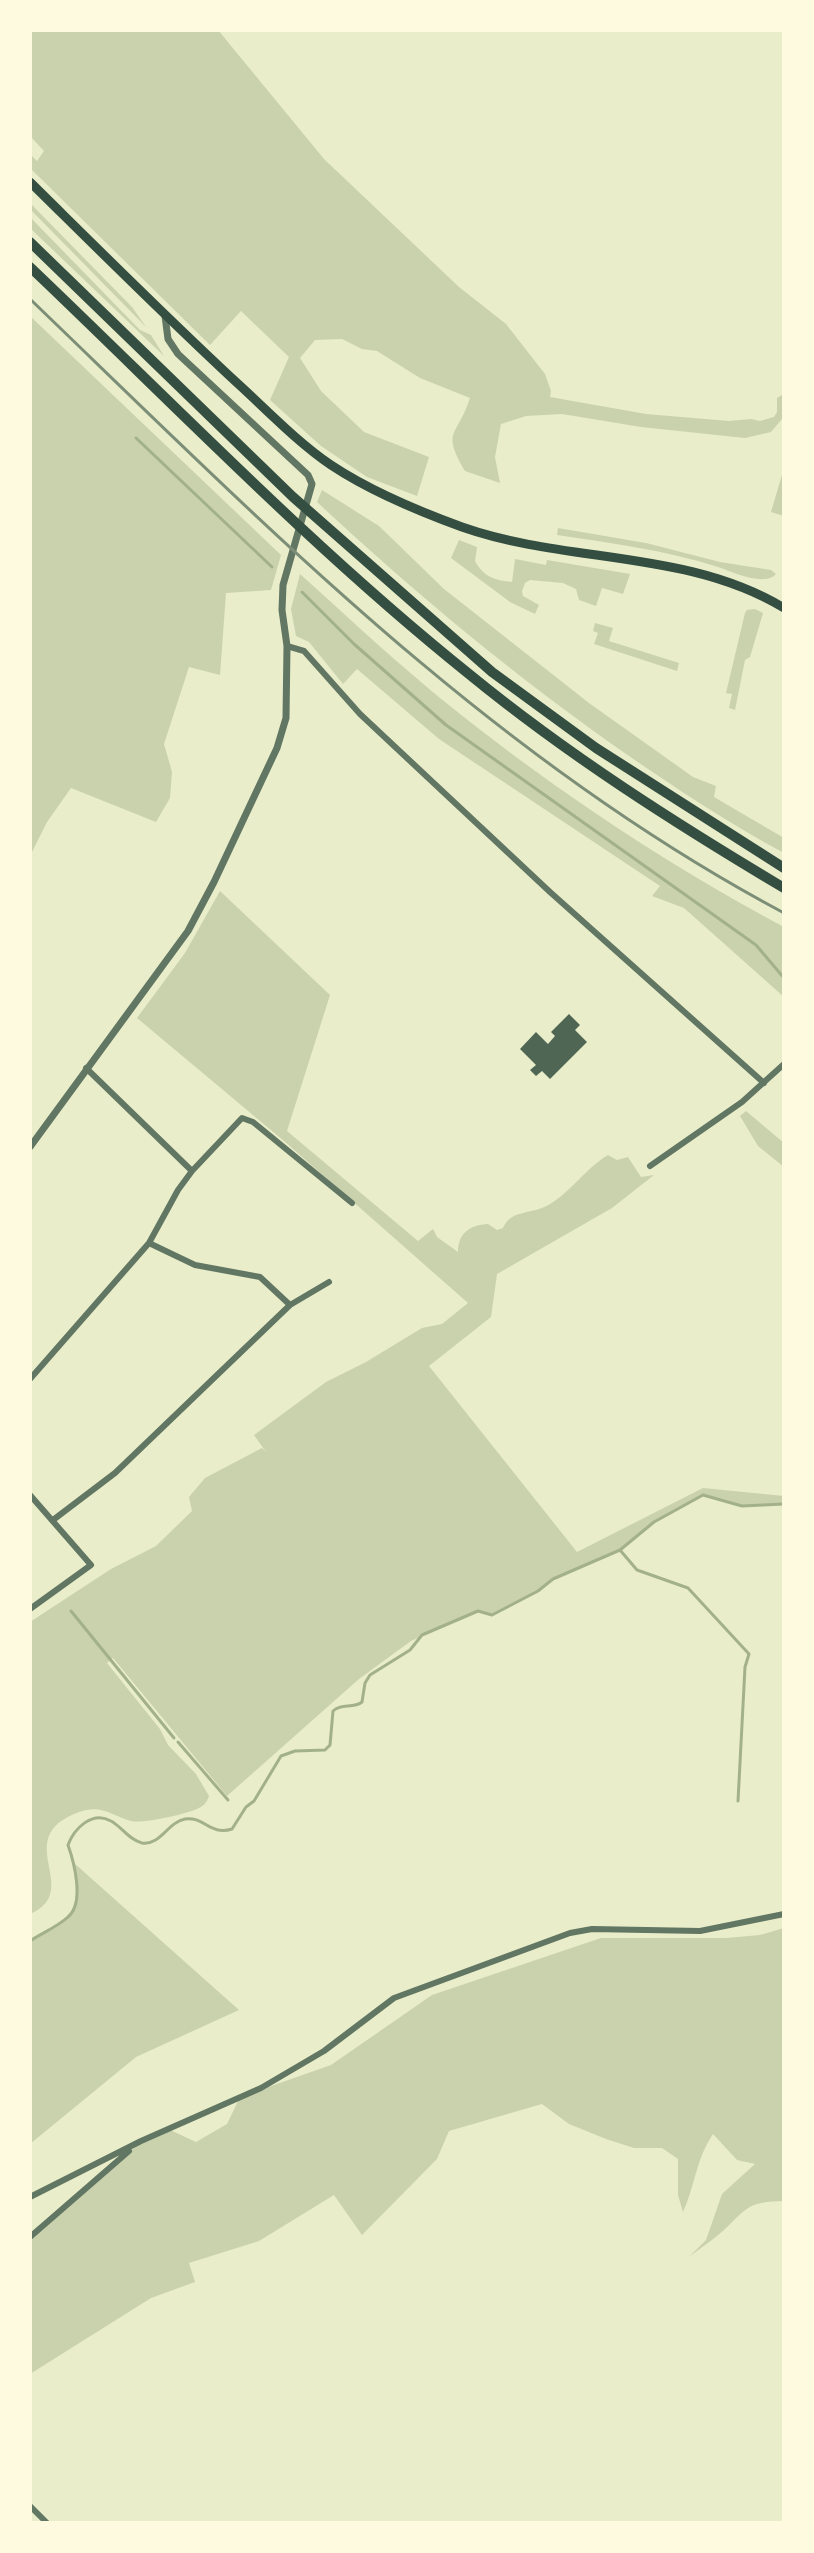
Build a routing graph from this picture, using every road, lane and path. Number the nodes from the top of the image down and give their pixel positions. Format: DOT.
graph roads {
  1 [pos="30,182"];
  2 [pos="30,242"];
  3 [pos="30,267"];
  4 [pos="165,316"];
  5 [pos="784,608"];
  6 [pos="287,646"];
  7 [pos="784,868"];
  8 [pos="784,888"];
  9 [pos="784,1064"];
  10 [pos="86,1068"];
  11 [pos="764,1083"];
  12 [pos="30,1147"];
  13 [pos="650,1166"];
  14 [pos="192,1171"];
  15 [pos="352,1203"];
  16 [pos="149,1243"];
  17 [pos="329,1282"];
  18 [pos="290,1305"];
  19 [pos="30,1379"];
  20 [pos="30,1495"];
  21 [pos="53,1520"];
  22 [pos="30,1609"];
  23 [pos="784,1914"];
  24 [pos="141,2141"];
  25 [pos="30,2197"];
  26 [pos="30,2237"];
  27 [pos="30,2506"];
  28 [pos="47,2523"];
  1 -- 4 [label="main road"];
  2 -- 7 [label="highway"];
  3 -- 8 [label="highway"];
  4 -- 5 [label="main road"];
  4 -- 6 [label="street"];
  6 -- 10 [label="street"];
  6 -- 11 [label="street"];
  9 -- 11 [label="street"];
  10 -- 12 [label="street"];
  10 -- 14 [label="street"];
  11 -- 13 [label="street"];
  14 -- 15 [label="street"];
  14 -- 16 [label="street"];
  16 -- 18 [label="street"];
  16 -- 19 [label="street"];
  17 -- 18 [label="street"];
  18 -- 21 [label="street"];
  20 -- 21 [label="street"];
  21 -- 22 [label="street"];
  23 -- 24 [label="street"];
  24 -- 25 [label="street"];
  24 -- 26 [label="street"];
  27 -- 28 [label="street"];
}
